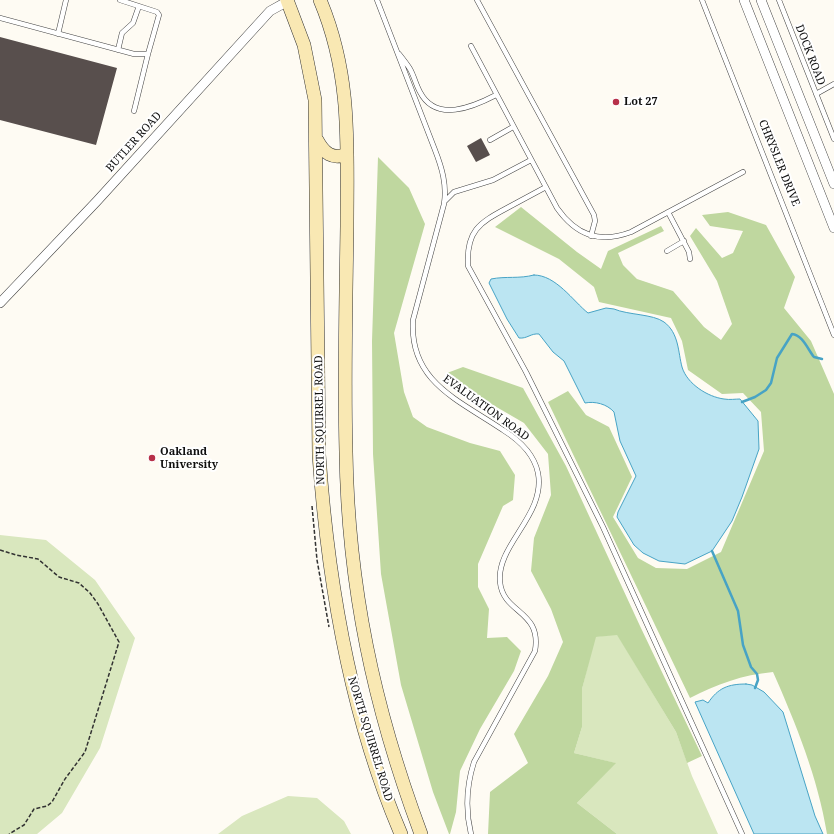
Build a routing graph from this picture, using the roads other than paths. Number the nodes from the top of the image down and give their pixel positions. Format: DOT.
graph roads {
  1 [pos="66,0"];
  2 [pos="120,0"];
  3 [pos="287,0"];
  4 [pos="320,0"];
  5 [pos="377,0"];
  6 [pos="477,0"];
  7 [pos="702,0"];
  8 [pos="744,0"];
  9 [pos="761,0"];
  10 [pos="779,0"];
  11 [pos="139,6"];
  12 [pos="0,18"];
  13 [pos="58,34"];
  14 [pos="471,46"];
  15 [pos="118,50"];
  16 [pos="396,50"];
  17 [pos="148,54"];
  18 [pos="834,84"];
  19 [pos="816,94"];
  20 [pos="496,95"];
  21 [pos="134,111"];
  22 [pos="513,127"];
  23 [pos="834,139"];
  24 [pos="317,140"];
  25 [pos="490,140"];
  26 [pos="347,154"];
  27 [pos="530,160"];
  28 [pos="743,172"];
  29 [pos="834,184"];
  30 [pos="546,188"];
  31 [pos="444,204"];
  32 [pos="668,212"];
  33 [pos="834,228"];
  34 [pos="591,236"];
  35 [pos="684,241"];
  36 [pos="667,251"];
  37 [pos="690,259"];
  38 [pos="0,303"];
  39 [pos="834,335"];
  40 [pos="401,834"];
  41 [pos="420,834"];
  42 [pos="471,834"];
  43 [pos="742,834"];
  1 -- 13 [label="lane"];
  2 -- 11 [label="lane"];
  3 -- 24 [label="main road, NORTH SQUIRREL ROAD"];
  3 -- 38 [label="street, BUTLER ROAD"];
  4 -- 26 [label="main road, NORTH SQUIRREL ROAD"];
  5 -- 16 [label="lane"];
  6 -- 34 [label="lane"];
  7 -- 39 [label="lane, CHRYSLER DRIVE"];
  8 -- 33 [label="street"];
  9 -- 29 [label="street"];
  10 -- 19 [label="lane, DOCK ROAD"];
  11 -- 15 [label="lane"];
  11 -- 17 [label="lane"];
  12 -- 13 [label="lane"];
  13 -- 15 [label="lane"];
  14 -- 20 [label="lane"];
  15 -- 17 [label="lane"];
  16 -- 20 [label="lane"];
  16 -- 31 [label="lane, EVALUATION ROAD"];
  17 -- 21 [label="lane"];
  18 -- 19 [label="lane"];
  19 -- 23 [label="lane, DOCK ROAD"];
  20 -- 22 [label="lane"];
  22 -- 25 [label="lane"];
  22 -- 27 [label="lane"];
  24 -- 26 [label="main road"];
  24 -- 40 [label="main road, NORTH SQUIRREL ROAD"];
  26 -- 41 [label="main road, NORTH SQUIRREL ROAD"];
  27 -- 30 [label="lane"];
  27 -- 31 [label="lane"];
  28 -- 32 [label="lane"];
  30 -- 34 [label="lane"];
  30 -- 43 [label="lane"];
  31 -- 42 [label="lane, EVALUATION ROAD"];
  32 -- 34 [label="lane"];
  32 -- 35 [label="lane"];
  35 -- 36 [label="lane"];
  35 -- 37 [label="lane"];
}
